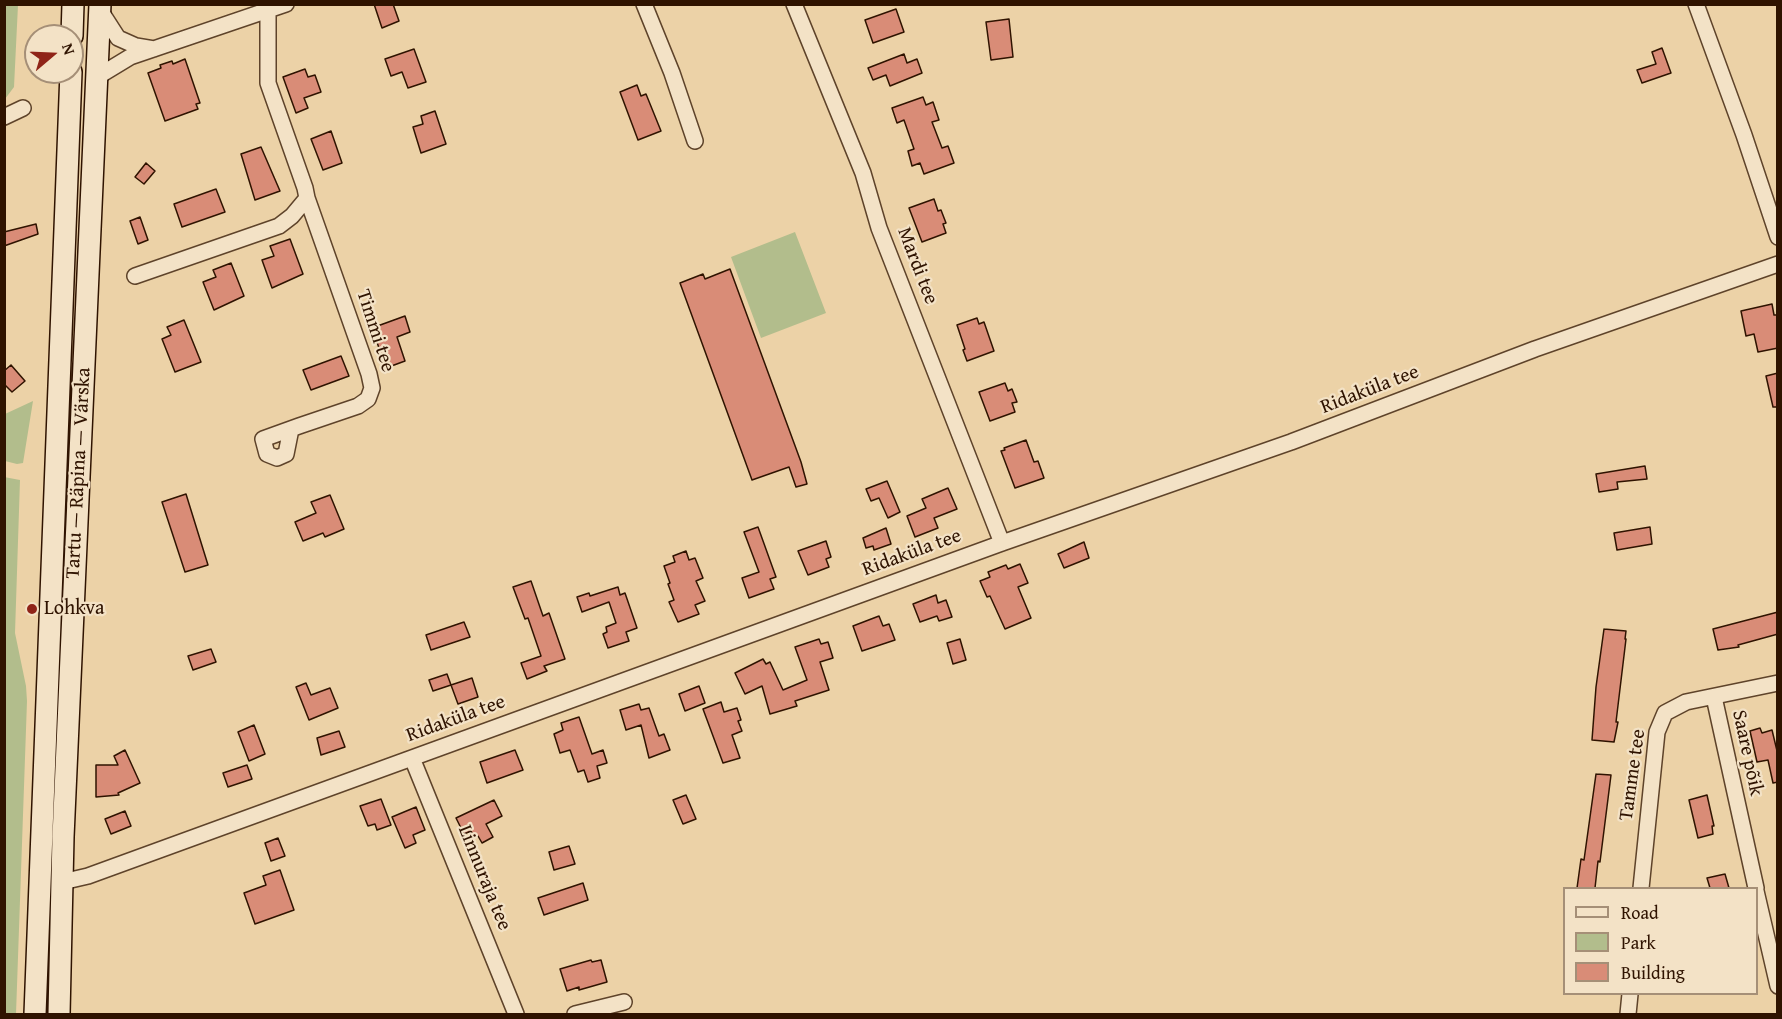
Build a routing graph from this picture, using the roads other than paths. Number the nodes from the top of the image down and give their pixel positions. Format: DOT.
graph roads {
  1 [pos="73,4"];
  2 [pos="286,4"];
  3 [pos="644,4"];
  4 [pos="794,4"];
  5 [pos="1696,4"];
  6 [pos="100,7"];
  7 [pos="268,11"];
  8 [pos="72,24"];
  9 [pos="153,49"];
  10 [pos="97,77"];
  11 [pos="71,84"];
  12 [pos="23,108"];
  13 [pos="4,117"];
  14 [pos="695,141"];
  15 [pos="307,198"];
  16 [pos="1778,237"];
  17 [pos="1778,264"];
  18 [pos="135,276"];
  19 [pos="291,429"];
  20 [pos="1002,543"];
  21 [pos="1778,682"];
  22 [pos="1714,697"];
  23 [pos="412,758"];
  24 [pos="62,882"];
  25 [pos="1641,887"];
  26 [pos="1755,887"];
  27 [pos="1758,899"];
  28 [pos="1778,986"];
  29 [pos="1630,995"];
  30 [pos="624,1002"];
  31 [pos="35,1014"];
  32 [pos="59,1014"];
  33 [pos="516,1014"];
  34 [pos="575,1014"];
  35 [pos="1628,1014"];
  1 -- 8 [label="main road"];
  2 -- 7 [label="street"];
  3 -- 14 [label="street"];
  4 -- 20 [label="street, Mardi tee"];
  5 -- 16 [label="street"];
  6 -- 9 [label="street"];
  6 -- 10 [label="main road, Tartu — Räpina — Värska"];
  7 -- 9 [label="street"];
  7 -- 15 [label="street, Timmi tee"];
  9 -- 10 [label="street"];
  10 -- 24 [label="main road, Tartu — Räpina — Värska"];
  11 -- 31 [label="main road, Tartu — Räpina — Värska"];
  12 -- 13 [label="street"];
  15 -- 18 [label="street"];
  15 -- 19 [label="street, Timmi tee"];
  17 -- 20 [label="street, Ridaküla tee"];
  20 -- 23 [label="street, Ridaküla tee"];
  21 -- 22 [label="street, Tamme tee"];
  22 -- 25 [label="street, Tamme tee"];
  22 -- 26 [label="street, Saare põik"];
  23 -- 24 [label="street, Ridaküla tee"];
  23 -- 33 [label="street, Linnuraja tee"];
  24 -- 32 [label="main road, Tartu — Räpina — Värska"];
  27 -- 28 [label="street, Saare põik"];
  29 -- 35 [label="street"];
  30 -- 34 [label="street"];
}
